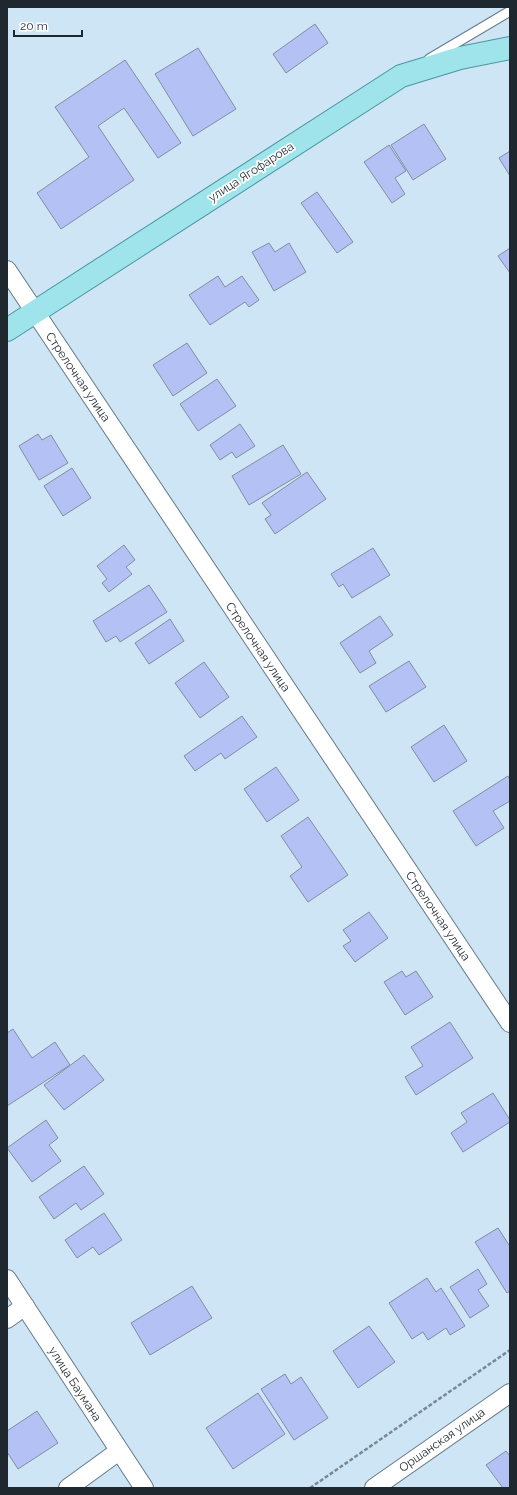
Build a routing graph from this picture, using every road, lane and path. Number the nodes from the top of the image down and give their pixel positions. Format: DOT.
graph roads {
  1 [pos="510,11"];
  2 [pos="510,48"];
  3 [pos="401,76"];
  4 [pos="7,270"];
  5 [pos="34,311"];
  6 [pos="7,330"];
  7 [pos="510,1023"];
  8 [pos="7,1279"];
  9 [pos="25,1306"];
  10 [pos="7,1319"];
  11 [pos="510,1350"];
  12 [pos="510,1393"];
  13 [pos="119,1451"];
  14 [pos="68,1488"];
  15 [pos="144,1488"];
  16 [pos="310,1488"];
  17 [pos="374,1488"];
  1 -- 3 [label="lane"];
  2 -- 3 [label="main road, улица Ягофарова"];
  3 -- 5 [label="main road, улица Ягофарова"];
  4 -- 5 [label="street, Стрелочная улица"];
  5 -- 6 [label="main road, улица Ягофарова"];
  5 -- 7 [label="street, Стрелочная улица"];
  8 -- 9 [label="street, улица Баумана"];
  9 -- 10 [label="street"];
  9 -- 13 [label="street, улица Баумана"];
  11 -- 16 [label="path"];
  12 -- 17 [label="street, Оршанская улица"];
  13 -- 14 [label="street"];
  13 -- 15 [label="street, улица Баумана"];
}
